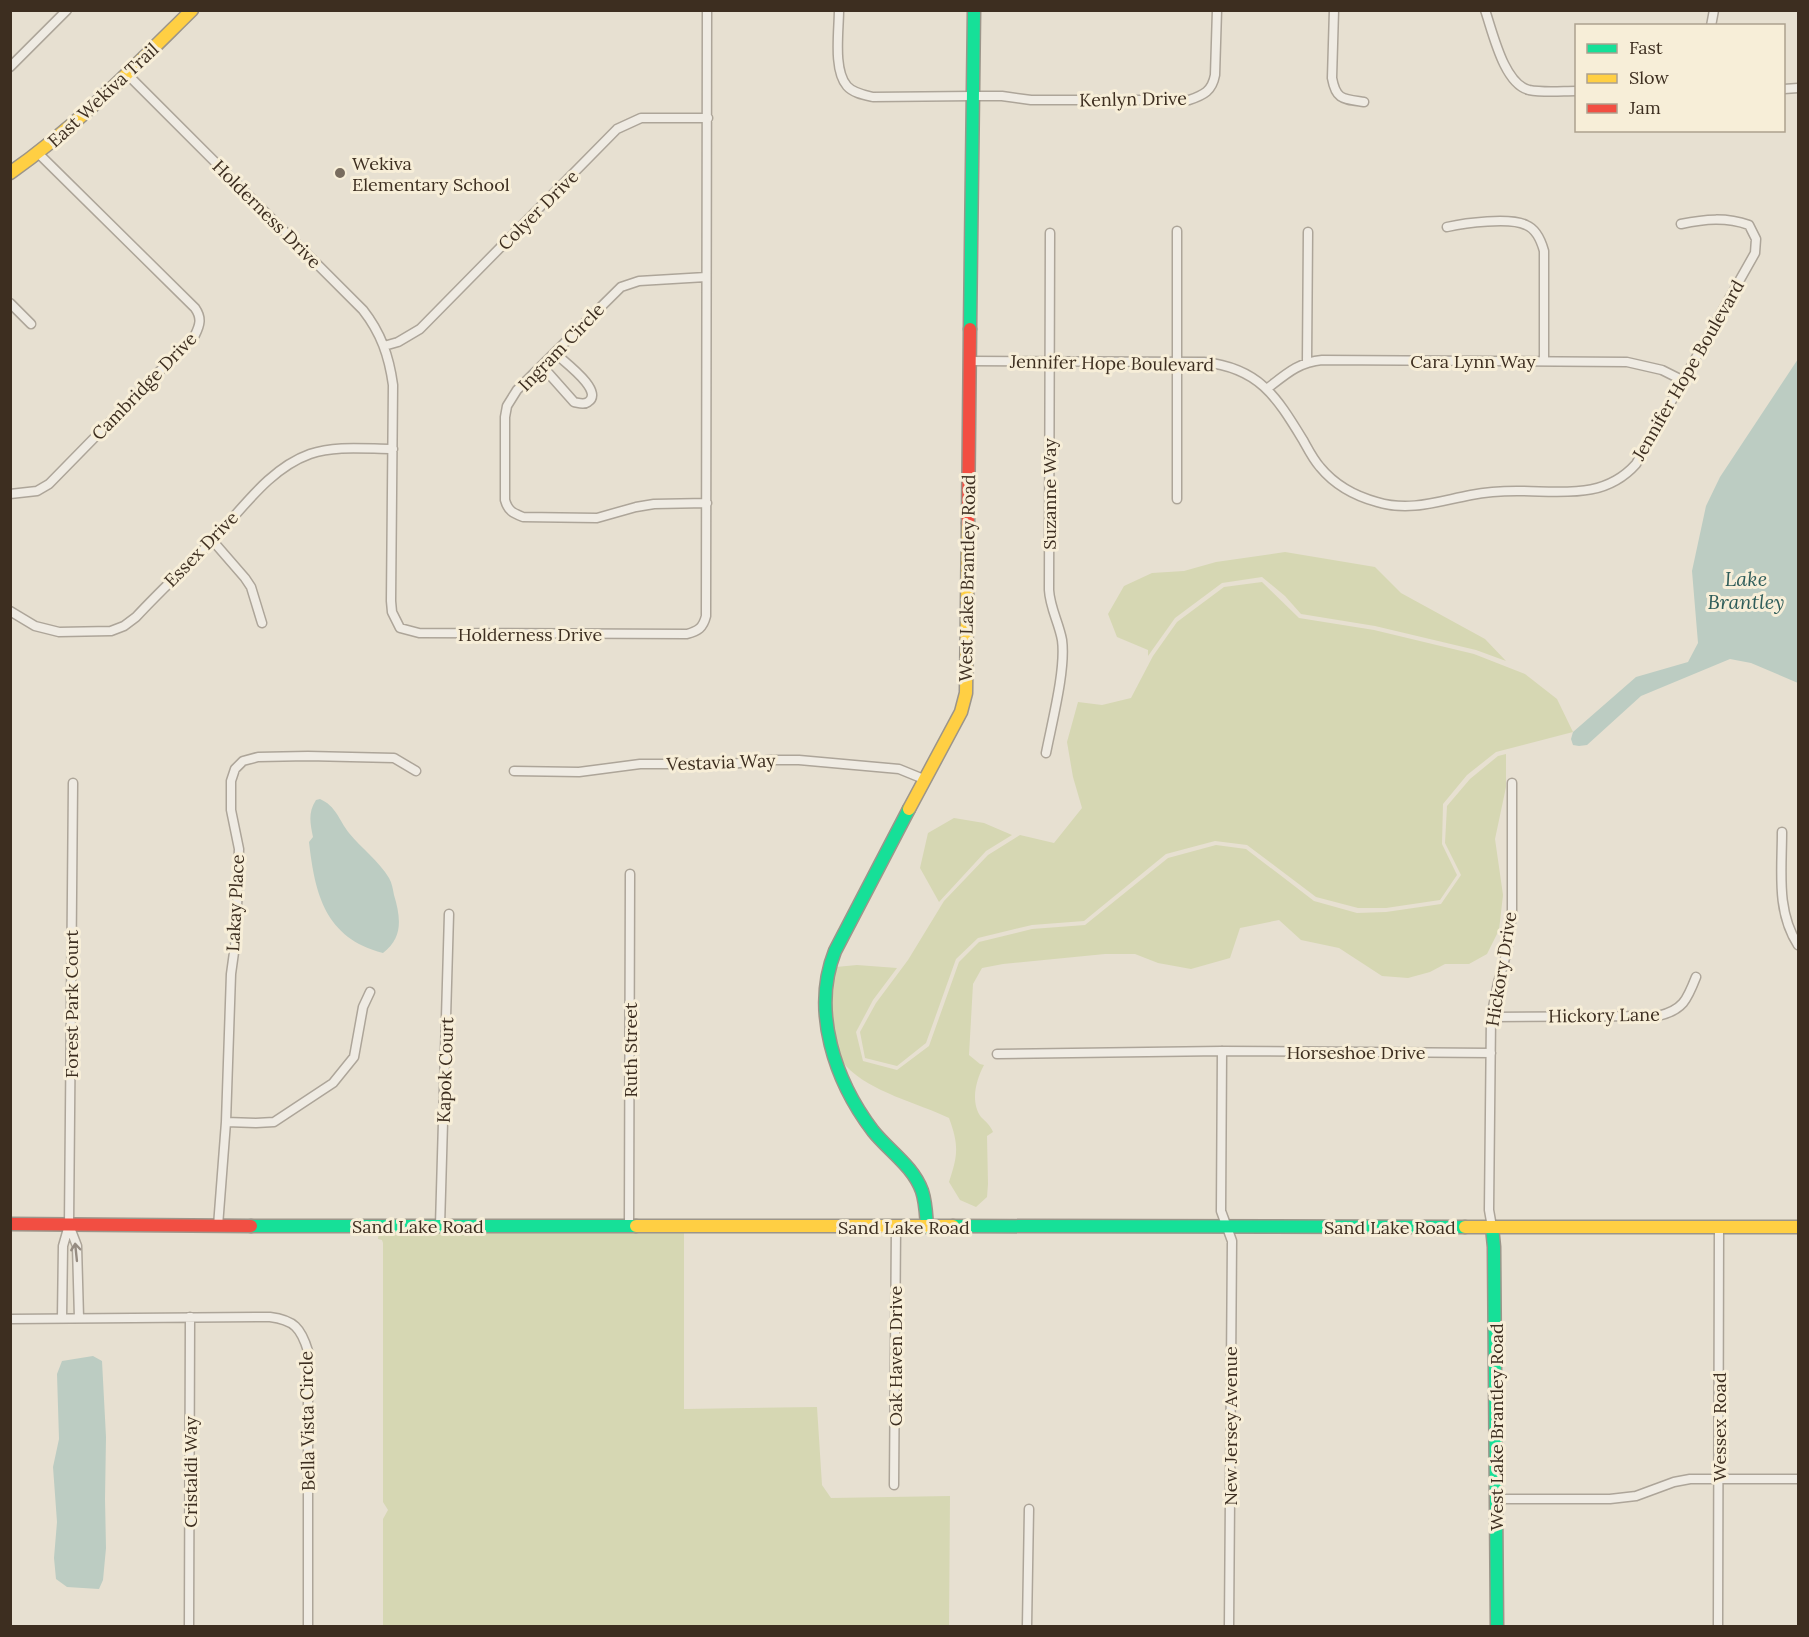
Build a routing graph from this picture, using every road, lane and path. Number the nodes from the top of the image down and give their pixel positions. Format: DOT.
graph roads {
  1 [pos="67,10"];
  2 [pos="192,10"];
  3 [pos="707,10"];
  4 [pos="839,10"];
  5 [pos="974,10"];
  6 [pos="1217,10"];
  7 [pos="1334,10"];
  8 [pos="1485,10"];
  9 [pos="10,67"];
  10 [pos="127,74"];
  11 [pos="1575,91"];
  12 [pos="974,96"];
  13 [pos="1364,102"];
  14 [pos="708,118"];
  15 [pos="39,154"];
  16 [pos="10,173"];
  17 [pos="1681,224"];
  18 [pos="1447,227"];
  19 [pos="1178,231"];
  20 [pos="1308,232"];
  21 [pos="1050,233"];
  22 [pos="706,277"];
  23 [pos="10,303"];
  24 [pos="31,324"];
  25 [pos="384,346"];
  26 [pos="555,353"];
  27 [pos="969,361"];
  28 [pos="1544,361"];
  29 [pos="1049,362"];
  30 [pos="1178,362"];
  31 [pos="1307,362"];
  32 [pos="542,366"];
  33 [pos="1684,381"];
  34 [pos="1268,388"];
  35 [pos="393,449"];
  36 [pos="10,494"];
  37 [pos="1177,499"];
  38 [pos="707,503"];
  39 [pos="212,540"];
  40 [pos="10,611"];
  41 [pos="262,624"];
  42 [pos="1047,753"];
  43 [pos="416,771"];
  44 [pos="514,771"];
  45 [pos="926,780"];
  46 [pos="73,783"];
  47 [pos="1512,783"];
  48 [pos="1782,832"];
  49 [pos="630,874"];
  50 [pos="449,914"];
  51 [pos="1798,945"];
  52 [pos="1696,977"];
  53 [pos="370,992"];
  54 [pos="1491,1017"];
  55 [pos="1222,1051"];
  56 [pos="1491,1053"];
  57 [pos="997,1054"];
  58 [pos="226,1122"];
  59 [pos="10,1224"];
  60 [pos="69,1225"];
  61 [pos="218,1226"];
  62 [pos="440,1226"];
  63 [pos="629,1226"];
  64 [pos="1227,1226"];
  65 [pos="896,1227"];
  66 [pos="927,1227"];
  67 [pos="1492,1227"];
  68 [pos="1719,1227"];
  69 [pos="1798,1227"];
  70 [pos="78,1279"];
  71 [pos="63,1280"];
  72 [pos="190,1317"];
  73 [pos="10,1318"];
  74 [pos="62,1318"];
  75 [pos="79,1318"];
  76 [pos="1719,1478"];
  77 [pos="1798,1479"];
  78 [pos="894,1485"];
  79 [pos="1497,1499"];
  80 [pos="1029,1509"];
  81 [pos="189,1626"];
  82 [pos="308,1626"];
  83 [pos="1028,1626"];
  84 [pos="1229,1626"];
  85 [pos="1497,1626"];
  86 [pos="1718,1626"];
  1 -- 9 [label="street"];
  2 -- 10 [label="street, East Wekiva Trail"];
  3 -- 14 [label="street, Holderness Drive"];
  4 -- 12 [label="street, Kenlyn Drive"];
  5 -- 12 [label="street, West Lake Brantley Road"];
  6 -- 12 [label="street, Kenlyn Drive"];
  7 -- 13 [label="street"];
  8 -- 11 [label="street"];
  10 -- 15 [label="street, East Wekiva Trail"];
  10 -- 25 [label="street, Holderness Drive"];
  12 -- 27 [label="street, West Lake Brantley Road"];
  14 -- 22 [label="street, Holderness Drive"];
  14 -- 25 [label="street, Colyer Drive"];
  15 -- 16 [label="street, East Wekiva Trail"];
  15 -- 36 [label="street, Cambridge Drive"];
  17 -- 33 [label="street, Jennifer Hope Boulevard"];
  18 -- 28 [label="street"];
  19 -- 30 [label="street"];
  20 -- 31 [label="street"];
  21 -- 29 [label="street, Suzanne Way"];
  22 -- 26 [label="street, Ingram Circle"];
  22 -- 38 [label="street, Holderness Drive"];
  23 -- 24 [label="street"];
  25 -- 35 [label="street, Holderness Drive"];
  26 -- 32 [label="street, Ingram Circle"];
  26 -- 32 [label="street"];
  27 -- 29 [label="street, Jennifer Hope Boulevard"];
  27 -- 45 [label="street, West Lake Brantley Road"];
  28 -- 31 [label="street, Cara Lynn Way"];
  28 -- 33 [label="street, Cara Lynn Way"];
  29 -- 30 [label="street, Jennifer Hope Boulevard"];
  29 -- 42 [label="street, Suzanne Way"];
  30 -- 34 [label="street, Jennifer Hope Boulevard"];
  30 -- 37 [label="street"];
  31 -- 34 [label="street, Cara Lynn Way"];
  32 -- 38 [label="street, Ingram Circle"];
  33 -- 34 [label="street, Jennifer Hope Boulevard"];
  35 -- 38 [label="street, Holderness Drive"];
  35 -- 39 [label="street, Essex Drive"];
  39 -- 40 [label="street, Essex Drive"];
  39 -- 41 [label="street"];
  43 -- 58 [label="street, Lakay Place"];
  44 -- 45 [label="street, Vestavia Way"];
  45 -- 66 [label="street, West Lake Brantley Road"];
  46 -- 60 [label="street, Forest Park Court"];
  47 -- 54 [label="street, Hickory Drive"];
  48 -- 51 [label="street"];
  49 -- 63 [label="street, Ruth Street"];
  50 -- 62 [label="street, Kapok Court"];
  52 -- 54 [label="street, Hickory Lane"];
  53 -- 58 [label="street"];
  54 -- 56 [label="street, Hickory Drive"];
  55 -- 56 [label="street, Horseshoe Drive"];
  55 -- 57 [label="street, Horseshoe Drive"];
  55 -- 64 [label="street"];
  56 -- 67 [label="street, Hickory Drive"];
  58 -- 61 [label="street, Lakay Place"];
  59 -- 60 [label="street, Sand Lake Road"];
  60 -- 61 [label="street, Sand Lake Road"];
  70 -- 60 [label="street, one-way"];
  60 -- 71 [label="street"];
  61 -- 62 [label="street, Sand Lake Road"];
  62 -- 63 [label="street, Sand Lake Road"];
  63 -- 65 [label="street, Sand Lake Road"];
  64 -- 66 [label="street, Sand Lake Road"];
  64 -- 67 [label="street, Sand Lake Road"];
  64 -- 84 [label="street, New Jersey Avenue"];
  65 -- 66 [label="street, Sand Lake Road"];
  65 -- 78 [label="street, Oak Haven Drive"];
  67 -- 68 [label="street, Sand Lake Road"];
  67 -- 79 [label="street, West Lake Brantley Road"];
  68 -- 69 [label="street, Sand Lake Road"];
  68 -- 76 [label="street, Wessex Road"];
  70 -- 71 [label="street"];
  70 -- 75 [label="street"];
  71 -- 74 [label="street"];
  72 -- 75 [label="street, Bella Vista Circle"];
  72 -- 81 [label="street, Cristaldi Way"];
  72 -- 82 [label="street, Bella Vista Circle"];
  73 -- 74 [label="street, Bella Vista Circle"];
  74 -- 75 [label="street, Bella Vista Circle"];
  76 -- 77 [label="street"];
  76 -- 79 [label="street"];
  76 -- 86 [label="street, Wessex Road"];
  79 -- 85 [label="street, West Lake Brantley Road"];
  80 -- 83 [label="street"];
}
